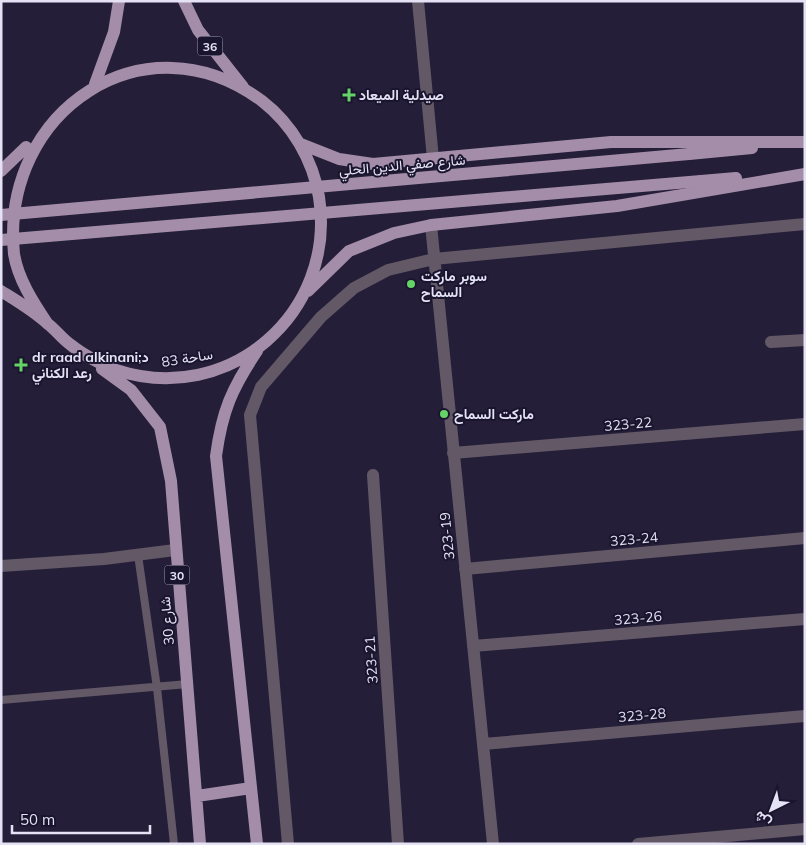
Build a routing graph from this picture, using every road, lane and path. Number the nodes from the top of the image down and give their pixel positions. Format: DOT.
graph roads {
  1 [pos="119,1"];
  2 [pos="184,1"];
  3 [pos="418,1"];
  4 [pos="96,84"];
  5 [pos="243,87"];
  6 [pos="36,136"];
  7 [pos="805,143"];
  8 [pos="301,144"];
  9 [pos="433,159"];
  10 [pos="1,171"];
  11 [pos="805,173"];
  12 [pos="1,215"];
  13 [pos="805,224"];
  14 [pos="431,225"];
  15 [pos="1,240"];
  16 [pos="434,259"];
  17 [pos="1,291"];
  18 [pos="306,292"];
  19 [pos="48,323"];
  20 [pos="805,340"];
  21 [pos="771,342"];
  22 [pos="72,346"];
  23 [pos="257,350"];
  24 [pos="805,424"];
  25 [pos="454,454"];
  26 [pos="373,474"];
  27 [pos="805,538"];
  28 [pos="175,550"];
  29 [pos="138,555"];
  30 [pos="1,566"];
  31 [pos="465,569"];
  32 [pos="805,619"];
  33 [pos="473,646"];
  34 [pos="188,684"];
  35 [pos="157,688"];
  36 [pos="1,700"];
  37 [pos="805,716"];
  38 [pos="483,744"];
  39 [pos="251,788"];
  40 [pos="197,796"];
  41 [pos="800,830"];
  42 [pos="174,844"];
  43 [pos="200,844"];
  44 [pos="257,844"];
  45 [pos="288,844"];
  46 [pos="398,844"];
  47 [pos="493,844"];
  48 [pos="638,844"];
  49 [pos="796,844"];
  1 -- 4 [label="main road"];
  2 -- 5 [label="main road, 36"];
  3 -- 9 [label="street"];
  4 -- 5 [label="main road, ساحة 83"];
  4 -- 6 [label="main road, ساحة 83"];
  5 -- 8 [label="main road, ساحة 83"];
  6 -- 10 [label="main road"];
  6 -- 19 [label="main road, ساحة 83"];
  7 -- 9 [label="main road"];
  7 -- 12 [label="main road, شارع صفي الدين الحلي, bridge"];
  8 -- 9 [label="main road"];
  8 -- 18 [label="main road, ساحة 83"];
  11 -- 14 [label="main road"];
  11 -- 15 [label="main road, bridge"];
  13 -- 16 [label="street"];
  14 -- 16 [label="street, 323-19"];
  14 -- 18 [label="main road"];
  16 -- 25 [label="street, 323-19"];
  16 -- 45 [label="street"];
  17 -- 19 [label="main road"];
  18 -- 23 [label="main road, ساحة 83"];
  19 -- 22 [label="main road, ساحة 83"];
  20 -- 21 [label="street"];
  22 -- 23 [label="main road, ساحة 83"];
  22 -- 28 [label="main road, شارع 30 / 30"];
  23 -- 39 [label="main road"];
  24 -- 25 [label="street, 323-22"];
  25 -- 31 [label="street, 323-19"];
  26 -- 46 [label="street, 323-21"];
  27 -- 31 [label="street, 323-24"];
  28 -- 29 [label="street"];
  28 -- 34 [label="main road, شارع 30 / 30"];
  29 -- 30 [label="street"];
  29 -- 35 [label="lane"];
  31 -- 33 [label="street, 323-19"];
  32 -- 33 [label="street, 323-26"];
  33 -- 38 [label="street, 323-19"];
  34 -- 35 [label="lane"];
  34 -- 40 [label="main road, شارع 30 / 30"];
  35 -- 36 [label="lane"];
  35 -- 42 [label="lane"];
  37 -- 38 [label="street, 323-28"];
  38 -- 47 [label="street, 323-19"];
  39 -- 40 [label="main road"];
  39 -- 44 [label="main road"];
  40 -- 43 [label="main road, شارع 30 / 30"];
  41 -- 48 [label="street"];
  41 -- 49 [label="street"];
}
